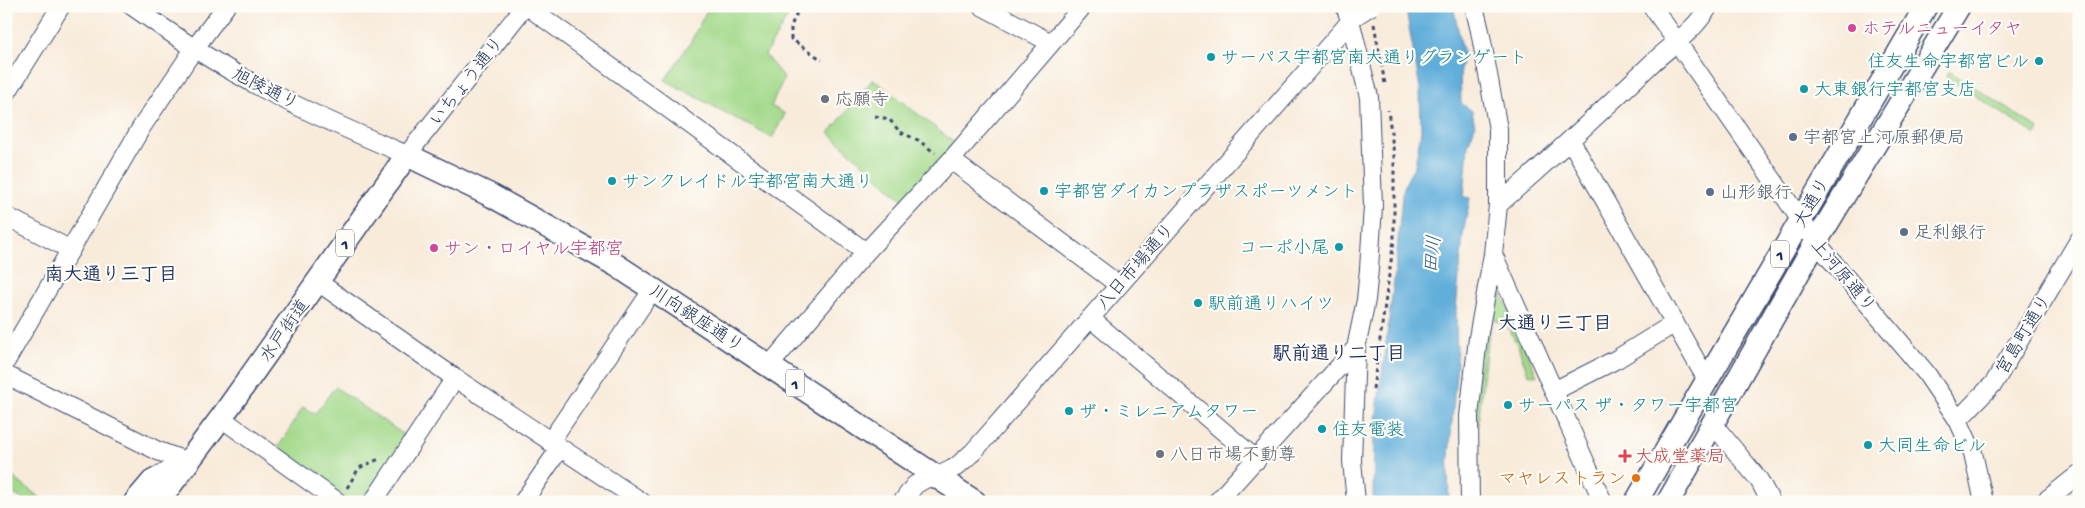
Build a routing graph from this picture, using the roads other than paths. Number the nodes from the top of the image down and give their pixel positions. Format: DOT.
graph roads {
  1 [pos="61,6"];
  2 [pos="132,6"];
  3 [pos="226,6"];
  4 [pos="526,6"];
  5 [pos="982,6"];
  6 [pos="1083,6"];
  7 [pos="1371,6"];
  8 [pos="1474,6"];
  9 [pos="1652,6"];
  10 [pos="1709,6"];
  11 [pos="1926,6"];
  12 [pos="1958,6"];
  13 [pos="1350,14"];
  14 [pos="1051,42"];
  15 [pos="1677,43"];
  16 [pos="194,49"];
  17 [pos="6,94"];
  18 [pos="1570,140"];
  19 [pos="408,155"];
  20 [pos="952,160"];
  21 [pos="1498,205"];
  22 [pos="6,216"];
  23 [pos="1800,220"];
  24 [pos="2079,240"];
  25 [pos="1816,242"];
  26 [pos="71,250"];
  27 [pos="866,252"];
  28 [pos="1493,254"];
  29 [pos="318,282"];
  30 [pos="1119,285"];
  31 [pos="653,289"];
  32 [pos="1090,318"];
  33 [pos="1675,324"];
  34 [pos="1356,348"];
  35 [pos="6,361"];
  36 [pos="769,366"];
  37 [pos="6,375"];
  38 [pos="455,378"];
  39 [pos="1707,380"];
  40 [pos="1554,391"];
  41 [pos="221,418"];
  42 [pos="1958,420"];
  43 [pos="1713,424"];
  44 [pos="555,445"];
  45 [pos="1257,460"];
  46 [pos="188,462"];
  47 [pos="2079,474"];
  48 [pos="936,477"];
  49 [pos="340,498"];
  50 [pos="135,502"];
  51 [pos="158,502"];
  52 [pos="177,502"];
  53 [pos="373,502"];
  54 [pos="523,502"];
  55 [pos="642,502"];
  56 [pos="902,502"];
  57 [pos="974,502"];
  58 [pos="1217,502"];
  59 [pos="1356,502"];
  60 [pos="1470,502"];
  61 [pos="1603,502"];
  62 [pos="1636,502"];
  63 [pos="1668,502"];
  64 [pos="1771,502"];
  65 [pos="1984,502"];
  66 [pos="2044,502"];
  1 -- 17 [label="street"];
  2 -- 16 [label="street, 旭陵通り"];
  3 -- 16 [label="street"];
  4 -- 19 [label="street, いちょう通り"];
  4 -- 27 [label="street"];
  5 -- 14 [label="street"];
  6 -- 14 [label="street"];
  7 -- 13 [label="street, 八日市場通り, bridge"];
  8 -- 21 [label="street"];
  9 -- 15 [label="street, 上河原通り"];
  10 -- 15 [label="street"];
  11 -- 23 [label="main road, 大通り / 1"];
  12 -- 25 [label="main road, 大通り / 1"];
  13 -- 30 [label="street, 八日市場通り"];
  13 -- 34 [label="street"];
  14 -- 20 [label="street"];
  15 -- 18 [label="street"];
  15 -- 23 [label="street, 上河原通り"];
  16 -- 19 [label="street, 旭陵通り"];
  16 -- 26 [label="street"];
  18 -- 21 [label="street"];
  18 -- 33 [label="street"];
  19 -- 29 [label="main road, 水戸街道 / 1"];
  19 -- 31 [label="main road, 川向銀座通り / 1"];
  20 -- 27 [label="street"];
  20 -- 30 [label="street"];
  21 -- 28 [label="street"];
  22 -- 26 [label="street"];
  23 -- 25 [label="street, 上河原通り"];
  23 -- 39 [label="main road, 大通り / 1"];
  24 -- 42 [label="street, 宮島町通り"];
  25 -- 42 [label="street, 上河原通り"];
  25 -- 43 [label="main road, 大通り / 1"];
  26 -- 35 [label="street"];
  27 -- 36 [label="street"];
  28 -- 40 [label="street"];
  28 -- 60 [label="street"];
  29 -- 38 [label="street"];
  29 -- 41 [label="main road, 水戸街道 / 1"];
  30 -- 32 [label="street, 八日市場通り"];
  31 -- 36 [label="main road, 川向銀座通り / 1"];
  31 -- 44 [label="street"];
  32 -- 45 [label="street"];
  32 -- 48 [label="street, 八日市場通り"];
  33 -- 39 [label="street"];
  33 -- 40 [label="street"];
  34 -- 45 [label="street"];
  34 -- 59 [label="street"];
  36 -- 48 [label="main road, 川向銀座通り / 1"];
  37 -- 46 [label="street"];
  38 -- 44 [label="street"];
  38 -- 53 [label="street"];
  39 -- 62 [label="main road, 大通り / 1"];
  40 -- 61 [label="street"];
  41 -- 46 [label="main road, 水戸街道 / 1"];
  41 -- 49 [label="street"];
  41 -- 52 [label="main road"];
  42 -- 65 [label="street, 上河原通り"];
  43 -- 63 [label="main road, 大通り / 1"];
  43 -- 64 [label="street"];
  44 -- 54 [label="street"];
  44 -- 55 [label="street"];
  45 -- 58 [label="street"];
  46 -- 50 [label="main road"];
  46 -- 51 [label="main road, 水戸街道 / 1"];
  47 -- 66 [label="street"];
  48 -- 56 [label="street, 八日市場通り"];
  48 -- 57 [label="main road, 川向銀座通り / 1"];
}
